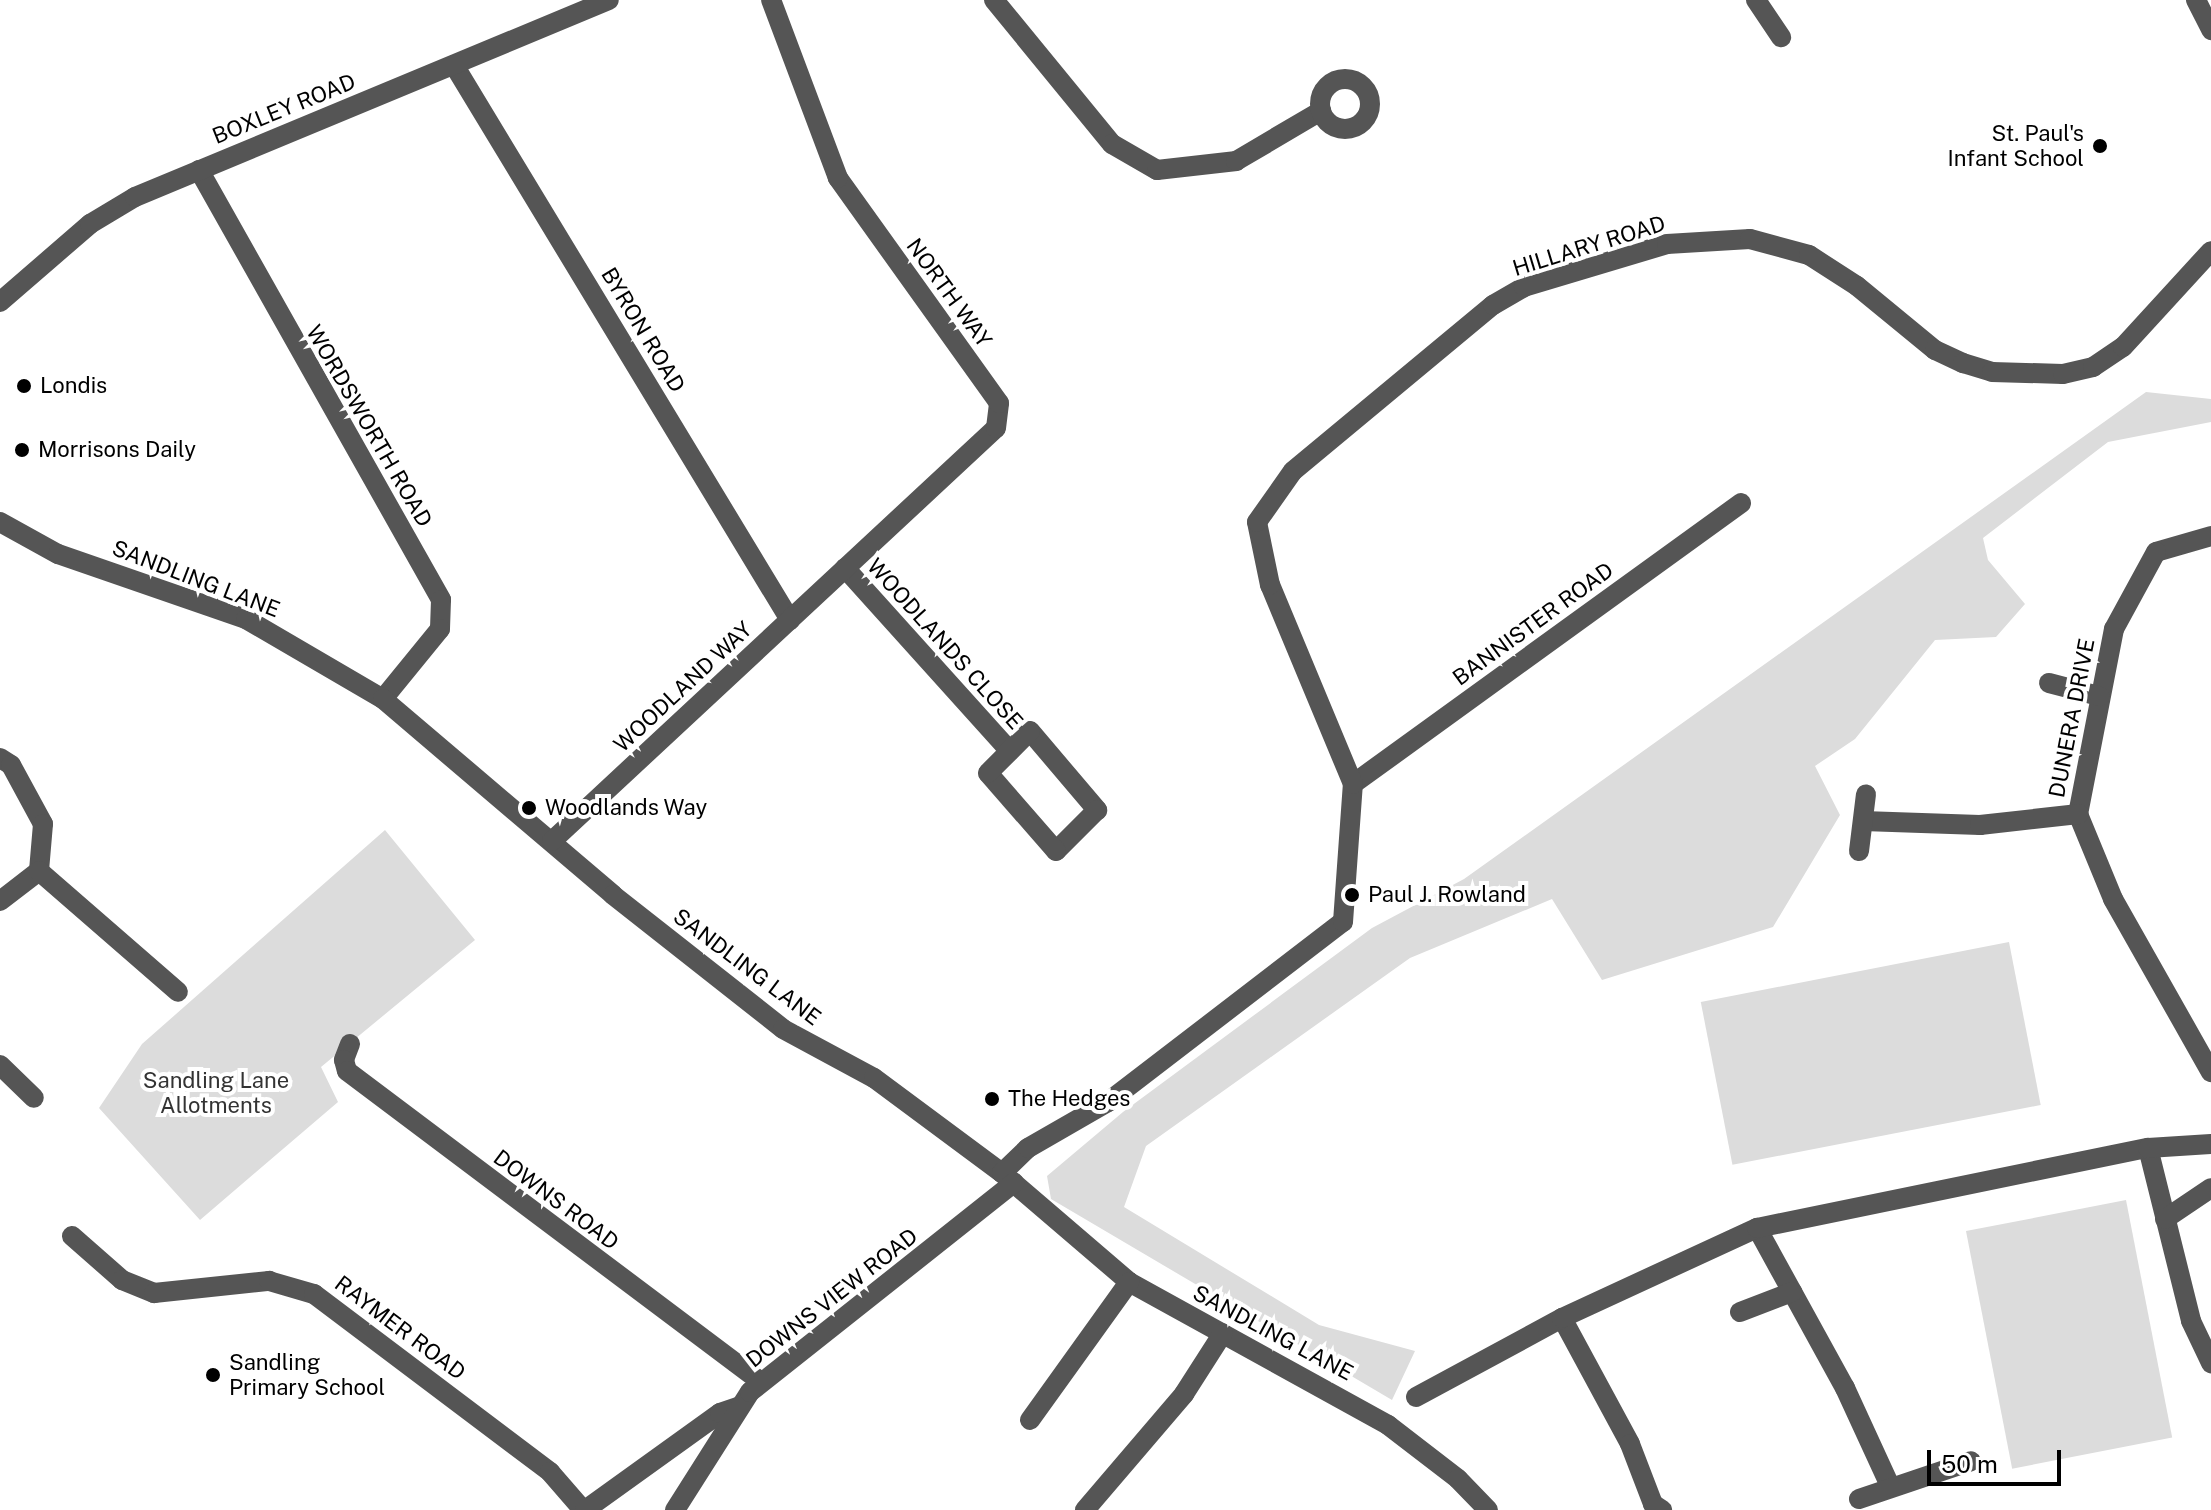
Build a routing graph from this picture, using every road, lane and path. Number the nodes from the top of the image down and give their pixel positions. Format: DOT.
graph roads {
  1 [pos="609,0"];
  2 [pos="771,0"];
  3 [pos="994,0"];
  4 [pos="1756,0"];
  5 [pos="2196,0"];
  6 [pos="2211,30"];
  7 [pos="1781,37"];
  8 [pos="454,65"];
  9 [pos="1321,111"];
  10 [pos="199,170"];
  11 [pos="2211,251"];
  12 [pos="0,302"];
  13 [pos="1741,503"];
  14 [pos="0,522"];
  15 [pos="2211,536"];
  16 [pos="845,568"];
  17 [pos="790,620"];
  18 [pos="2049,683"];
  19 [pos="2099,696"];
  20 [pos="383,699"];
  21 [pos="1010,751"];
  22 [pos="0,758"];
  23 [pos="1353,784"];
  24 [pos="1866,794"];
  25 [pos="2078,814"];
  26 [pos="1863,821"];
  27 [pos="552,841"];
  28 [pos="1859,851"];
  29 [pos="39,871"];
  30 [pos="0,901"];
  31 [pos="178,992"];
  32 [pos="350,1044"];
  33 [pos="0,1065"];
  34 [pos="2211,1072"];
  35 [pos="34,1098"];
  36 [pos="2211,1144"];
  37 [pos="2148,1148"];
  38 [pos="1008,1178"];
  39 [pos="2211,1188"];
  40 [pos="2165,1219"];
  41 [pos="1757,1228"];
  42 [pos="72,1236"];
  43 [pos="1129,1282"];
  44 [pos="1792,1292"];
  45 [pos="1740,1312"];
  46 [pos="1562,1318"];
  47 [pos="2201,1319"];
  48 [pos="1223,1333"];
  49 [pos="2211,1363"];
  50 [pos="761,1382"];
  51 [pos="1416,1397"];
  52 [pos="740,1406"];
  53 [pos="1030,1420"];
  54 [pos="1971,1461"];
  55 [pos="1890,1486"];
  56 [pos="1859,1499"];
  57 [pos="584,1510"];
  58 [pos="675,1510"];
  59 [pos="1085,1510"];
  60 [pos="1488,1510"];
  61 [pos="1662,1510"];
  1 -- 8 [label="street, BOXLEY ROAD"];
  2 -- 16 [label="street, NORTH WAY"];
  3 -- 9 [label="street"];
  4 -- 7 [label="street"];
  5 -- 6 [label="street"];
  8 -- 10 [label="street, BOXLEY ROAD"];
  8 -- 17 [label="street, BYRON ROAD"];
  10 -- 12 [label="street, BOXLEY ROAD"];
  10 -- 20 [label="street, WORDSWORTH ROAD"];
  11 -- 23 [label="street, HILLARY ROAD"];
  13 -- 23 [label="street, BANNISTER ROAD"];
  14 -- 20 [label="street, SANDLING LANE"];
  15 -- 19 [label="street, DUNERA DRIVE"];
  16 -- 17 [label="street, WOODLAND WAY"];
  16 -- 21 [label="street, WOODLANDS CLOSE"];
  17 -- 27 [label="street, WOODLAND WAY"];
  18 -- 19 [label="street"];
  19 -- 25 [label="street, DUNERA DRIVE"];
  20 -- 27 [label="street, SANDLING LANE"];
  21 -- 21 [label="street, WOODLANDS CLOSE"];
  22 -- 29 [label="street"];
  23 -- 38 [label="street, HILLARY ROAD"];
  24 -- 26 [label="street"];
  25 -- 26 [label="street"];
  25 -- 34 [label="street, DUNERA DRIVE"];
  26 -- 28 [label="street"];
  27 -- 38 [label="street, SANDLING LANE"];
  29 -- 30 [label="street"];
  29 -- 31 [label="street"];
  32 -- 50 [label="street, DOWNS ROAD"];
  33 -- 35 [label="street"];
  36 -- 37 [label="street"];
  37 -- 40 [label="street"];
  37 -- 41 [label="street"];
  38 -- 43 [label="street, SANDLING LANE"];
  38 -- 50 [label="street, DOWNS VIEW ROAD"];
  39 -- 40 [label="street"];
  40 -- 47 [label="street"];
  41 -- 44 [label="street"];
  41 -- 46 [label="street"];
  42 -- 57 [label="street, RAYMER ROAD"];
  43 -- 48 [label="street, SANDLING LANE"];
  43 -- 53 [label="street"];
  44 -- 45 [label="street"];
  44 -- 55 [label="street"];
  46 -- 51 [label="street"];
  46 -- 61 [label="street"];
  47 -- 49 [label="street"];
  48 -- 59 [label="street"];
  48 -- 60 [label="street, SANDLING LANE"];
  50 -- 52 [label="street, DOWNS VIEW ROAD"];
  52 -- 57 [label="street"];
  52 -- 58 [label="street, DOWNS VIEW ROAD"];
  54 -- 55 [label="street"];
  55 -- 56 [label="street"];
}
